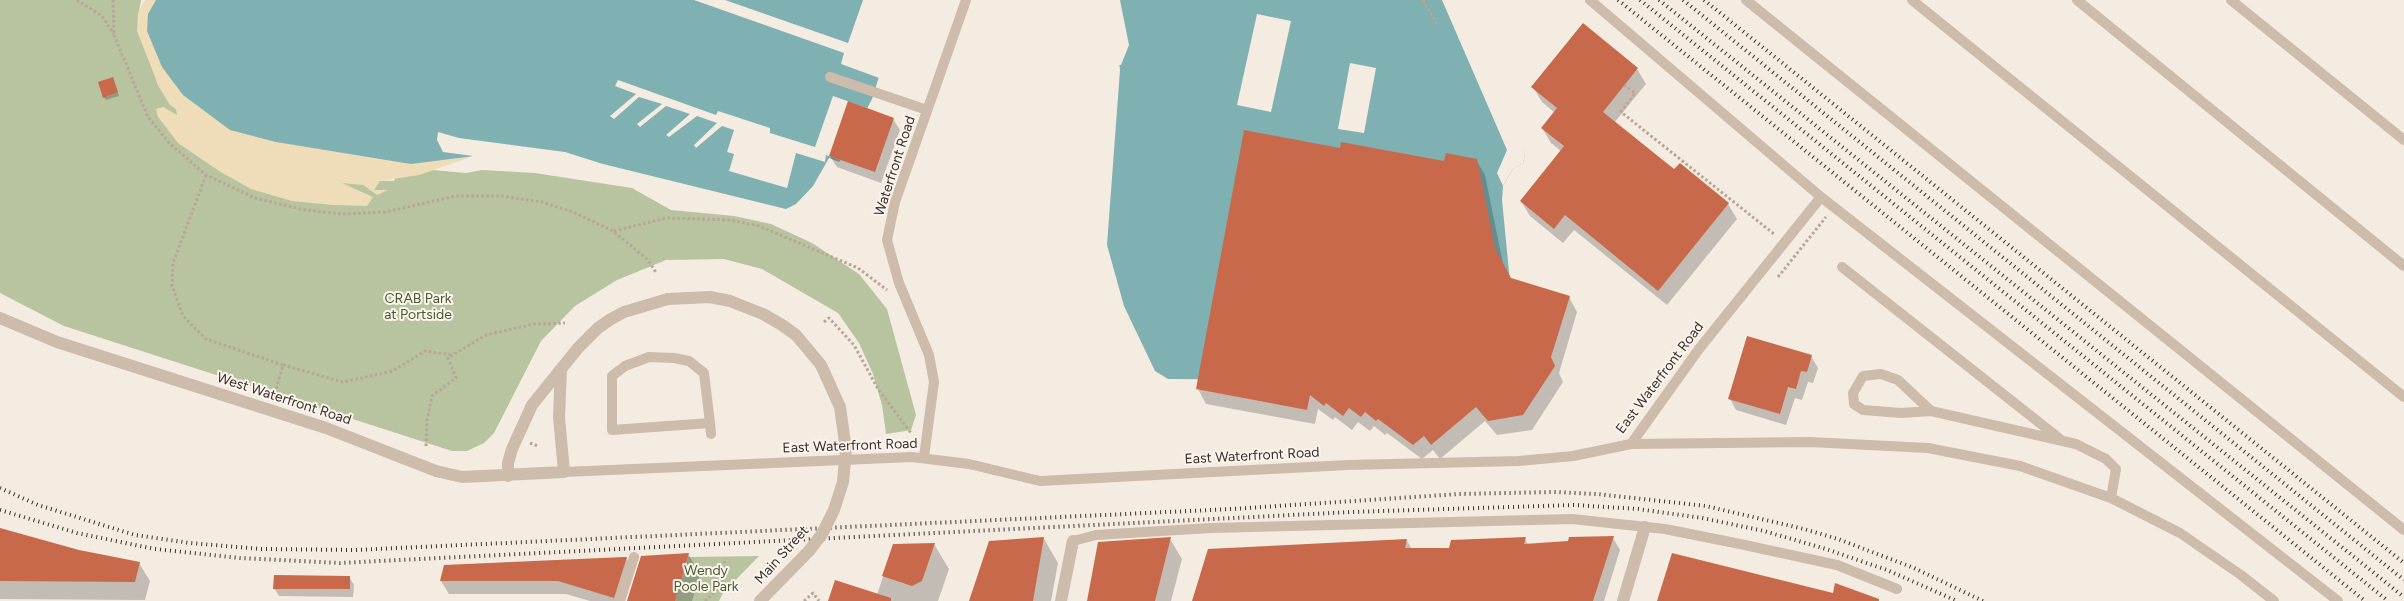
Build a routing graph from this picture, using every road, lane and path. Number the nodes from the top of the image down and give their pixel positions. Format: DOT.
graph roads {
  1 [pos="77,0"];
  2 [pos="113,0"];
  3 [pos="966,0"];
  4 [pos="1423,0"];
  5 [pos="1590,0"];
  6 [pos="1746,0"];
  7 [pos="1912,0"];
  8 [pos="2077,0"];
  9 [pos="2231,0"];
  10 [pos="1437,25"];
  11 [pos="114,35"];
  12 [pos="830,77"];
  13 [pos="1624,85"];
  14 [pos="927,110"];
  15 [pos="2404,140"];
  16 [pos="206,175"];
  17 [pos="1821,197"];
  18 [pos="1828,215"];
  19 [pos="613,231"];
  20 [pos="1784,242"];
  21 [pos="1798,253"];
  22 [pos="2404,266"];
  23 [pos="1842,267"];
  24 [pos="657,274"];
  25 [pos="1778,276"];
  26 [pos="908,305"];
  27 [pos="0,318"];
  28 [pos="824,322"];
  29 [pos="565,323"];
  30 [pos="452,356"];
  31 [pos="283,365"];
  32 [pos="562,369"];
  33 [pos="274,396"];
  34 [pos="2404,397"];
  35 [pos="1931,412"];
  36 [pos="710,423"];
  37 [pos="911,433"];
  38 [pos="711,434"];
  39 [pos="2063,441"];
  40 [pos="1631,444"];
  41 [pos="426,446"];
  42 [pos="924,458"];
  43 [pos="564,472"];
  44 [pos="508,476"];
  45 [pos="2111,498"];
  46 [pos="1645,526"];
  47 [pos="2404,530"];
  48 [pos="1073,540"];
  49 [pos="634,557"];
  50 [pos="725,558"];
  51 [pos="1897,589"];
  52 [pos="620,601"];
  53 [pos="705,601"];
  54 [pos="760,601"];
  55 [pos="806,601"];
  56 [pos="819,601"];
  57 [pos="1061,601"];
  58 [pos="1623,601"];
  59 [pos="2274,601"];
  60 [pos="2338,601"];
  1 -- 11 [label="path"];
  2 -- 11 [label="path"];
  3 -- 14 [label="lane, Waterfront Road"];
  4 -- 10 [label="path"];
  5 -- 17 [label="lane"];
  6 -- 47 [label="lane"];
  7 -- 34 [label="lane"];
  8 -- 22 [label="lane"];
  9 -- 15 [label="lane"];
  11 -- 16 [label="path"];
  12 -- 14 [label="lane"];
  13 -- 20 [label="path"];
  14 -- 26 [label="lane, Waterfront Road"];
  16 -- 19 [label="path"];
  16 -- 31 [label="path"];
  17 -- 20 [label="lane, East Waterfront Road"];
  17 -- 60 [label="lane"];
  18 -- 21 [label="path"];
  19 -- 24 [label="path"];
  19 -- 26 [label="path"];
  20 -- 21 [label="path"];
  20 -- 40 [label="lane, East Waterfront Road"];
  21 -- 25 [label="path"];
  23 -- 39 [label="lane"];
  26 -- 42 [label="lane, Waterfront Road"];
  27 -- 44 [label="street, West Waterfront Road"];
  28 -- 37 [label="path"];
  29 -- 30 [label="path"];
  30 -- 31 [label="path"];
  30 -- 41 [label="path"];
  31 -- 33 [label="path"];
  32 -- 43 [label="street"];
  32 -- 44 [label="street, Main Street"];
  32 -- 54 [label="street, Main Street, bridge"];
  35 -- 35 [label="lane"];
  35 -- 39 [label="lane"];
  36 -- 36 [label="lane"];
  36 -- 38 [label="lane"];
  39 -- 45 [label="lane"];
  40 -- 42 [label="lane, East Waterfront Road"];
  40 -- 45 [label="lane"];
  42 -- 43 [label="lane, East Waterfront Road"];
  43 -- 44 [label="street, West Waterfront Road"];
  45 -- 59 [label="lane"];
  46 -- 48 [label="lane"];
  46 -- 51 [label="lane"];
  46 -- 58 [label="street"];
  48 -- 57 [label="street"];
  49 -- 52 [label="lane"];
  50 -- 53 [label="path"];
  55 -- 56 [label="path"];
}
